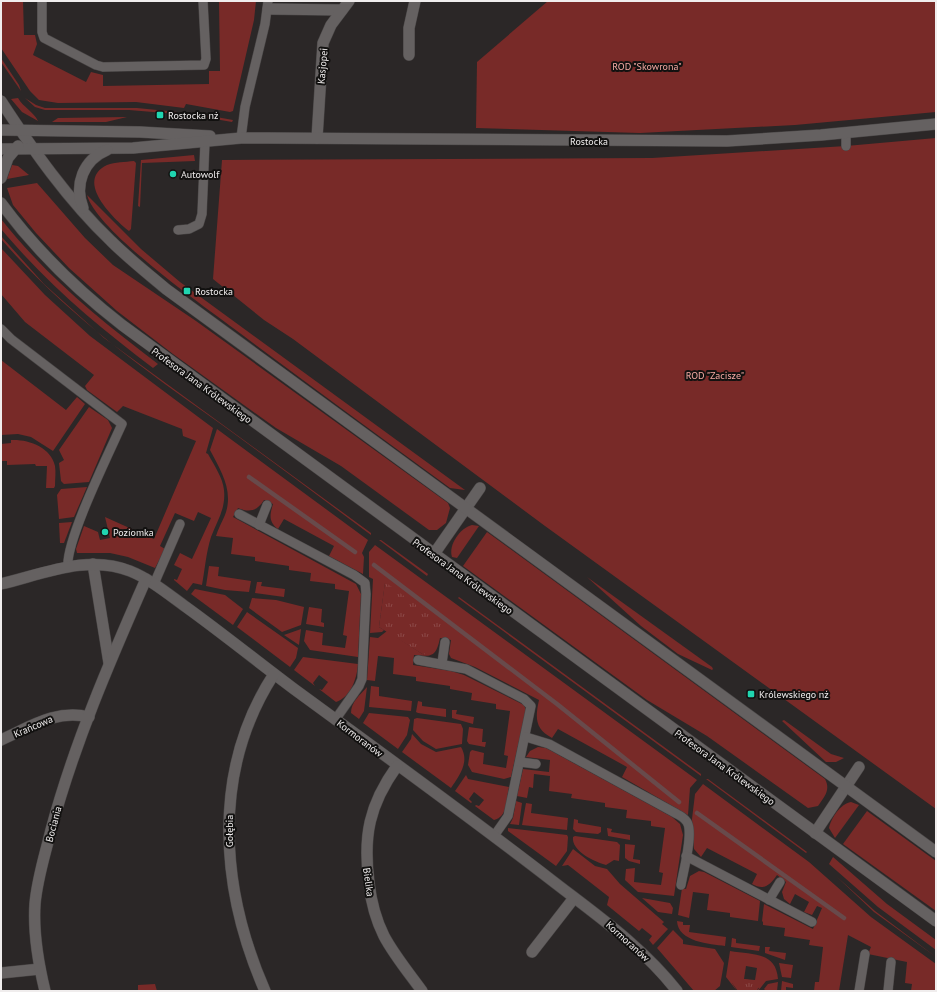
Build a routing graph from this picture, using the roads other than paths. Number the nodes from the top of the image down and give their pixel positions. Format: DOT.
graph roads {
  1 [pos="42,1"];
  2 [pos="203,1"];
  3 [pos="349,1"];
  4 [pos="415,1"];
  5 [pos="268,5"];
  6 [pos="342,10"];
  7 [pos="409,54"];
  8 [pos="1,101"];
  9 [pos="936,124"];
  10 [pos="1,130"];
  11 [pos="846,133"];
  12 [pos="24,134"];
  13 [pos="241,138"];
  14 [pos="318,138"];
  15 [pos="205,142"];
  16 [pos="846,146"];
  17 [pos="114,148"];
  18 [pos="1,149"];
  19 [pos="15,149"];
  20 [pos="34,149"];
  21 [pos="1,178"];
  22 [pos="1,195"];
  23 [pos="4,207"];
  24 [pos="85,214"];
  25 [pos="178,230"];
  26 [pos="1,329"];
  27 [pos="480,488"];
  28 [pos="267,505"];
  29 [pos="466,509"];
  30 [pos="239,514"];
  31 [pos="180,524"];
  32 [pos="258,525"];
  33 [pos="434,554"];
  34 [pos="93,564"];
  35 [pos="68,567"];
  36 [pos="150,581"];
  37 [pos="1,584"];
  38 [pos="445,642"];
  39 [pos="418,660"];
  40 [pos="109,663"];
  41 [pos="442,663"];
  42 [pos="274,674"];
  43 [pos="89,717"];
  44 [pos="335,720"];
  45 [pos="526,737"];
  46 [pos="1,740"];
  47 [pos="520,762"];
  48 [pos="536,764"];
  49 [pos="398,766"];
  50 [pos="859,767"];
  51 [pos="846,786"];
  52 [pos="815,833"];
  53 [pos="494,836"];
  54 [pos="936,852"];
  55 [pos="686,856"];
  56 [pos="780,882"];
  57 [pos="681,885"];
  58 [pos="574,898"];
  59 [pos="770,900"];
  60 [pos="812,922"];
  61 [pos="936,922"];
  62 [pos="532,952"];
  63 [pos="865,954"];
  64 [pos="892,962"];
  65 [pos="40,969"];
  66 [pos="1,973"];
  67 [pos="45,991"];
  68 [pos="265,991"];
  69 [pos="422,991"];
  70 [pos="677,991"];
  71 [pos="859,991"];
  72 [pos="888,991"];
  1 -- 2 [label="lane"];
  3 -- 6 [label="street, Kasjopei"];
  4 -- 7 [label="street"];
  5 -- 6 [label="street"];
  5 -- 13 [label="lane"];
  6 -- 14 [label="street, Kasjopei"];
  8 -- 12 [label="street"];
  9 -- 11 [label="street, Rostocka"];
  10 -- 12 [label="street, Rostocka"];
  11 -- 14 [label="street, Rostocka"];
  11 -- 16 [label="lane"];
  12 -- 13 [label="street, Rostocka"];
  12 -- 19 [label="street"];
  12 -- 20 [label="street"];
  13 -- 14 [label="street, Rostocka"];
  13 -- 15 [label="street, Rostocka"];
  15 -- 17 [label="street, Rostocka"];
  15 -- 25 [label="lane"];
  17 -- 20 [label="street, Rostocka"];
  17 -- 24 [label="street, Rostocka"];
  18 -- 19 [label="street, Rostocka"];
  19 -- 20 [label="street, Rostocka"];
  19 -- 21 [label="street"];
  20 -- 24 [label="street"];
  22 -- 23 [label="street, Profesora Jana Królewskiego"];
  23 -- 33 [label="street, Profesora Jana Królewskiego"];
  24 -- 29 [label="street"];
  26 -- 35 [label="lane"];
  27 -- 29 [label="street"];
  28 -- 32 [label="lane"];
  29 -- 33 [label="street"];
  29 -- 51 [label="street"];
  30 -- 32 [label="lane"];
  31 -- 36 [label="lane"];
  32 -- 44 [label="lane"];
  33 -- 52 [label="street, Profesora Jana Królewskiego"];
  34 -- 35 [label="street, Kormoranów"];
  34 -- 36 [label="street, Kormoranów"];
  34 -- 40 [label="street, Bociania"];
  35 -- 37 [label="street, Kormoranów"];
  36 -- 40 [label="street, Bociania"];
  36 -- 42 [label="street, Kormoranów"];
  38 -- 41 [label="lane"];
  39 -- 41 [label="lane"];
  40 -- 43 [label="street, Bociania"];
  41 -- 45 [label="lane"];
  42 -- 44 [label="street, Kormoranów"];
  42 -- 68 [label="street, Gołębia"];
  43 -- 46 [label="street, Krańcowa"];
  43 -- 65 [label="street, Bociania"];
  44 -- 49 [label="street, Kormoranów"];
  45 -- 47 [label="lane"];
  45 -- 55 [label="lane"];
  47 -- 48 [label="lane"];
  47 -- 53 [label="lane"];
  49 -- 53 [label="street, Kormoranów"];
  49 -- 69 [label="street, Bielika"];
  50 -- 51 [label="street"];
  51 -- 52 [label="street"];
  51 -- 54 [label="street"];
  52 -- 61 [label="street, Profesora Jana Królewskiego"];
  53 -- 58 [label="street, Kormoranów"];
  55 -- 57 [label="lane"];
  55 -- 59 [label="lane"];
  56 -- 59 [label="lane"];
  58 -- 62 [label="street"];
  58 -- 70 [label="street, Kormoranów"];
  59 -- 60 [label="lane"];
  63 -- 71 [label="lane"];
  64 -- 72 [label="lane"];
  65 -- 66 [label="street"];
  65 -- 67 [label="street, Bociania"];
}
